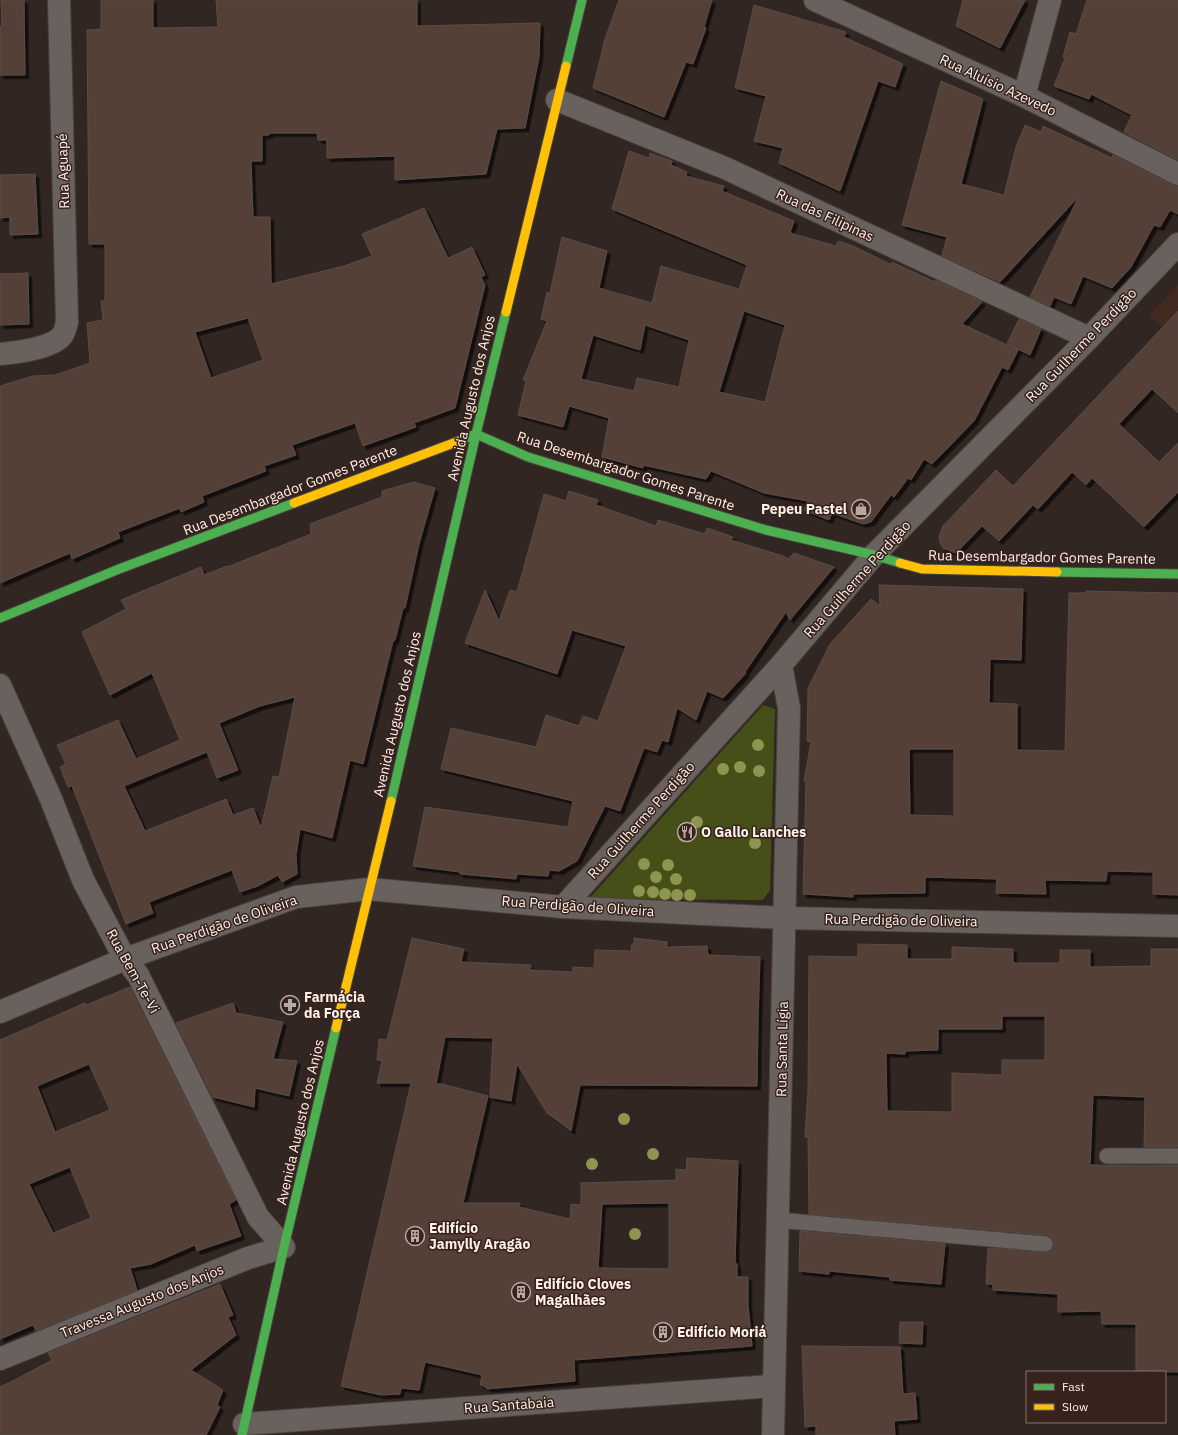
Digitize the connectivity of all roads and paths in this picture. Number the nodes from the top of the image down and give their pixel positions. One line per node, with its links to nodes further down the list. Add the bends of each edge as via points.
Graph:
1 (58, 0): 10 (street, Rua Aguapé, via 67,322 63,335 48,345)
2 (582, 0): 6 (main road, Avenida Augusto dos Anjos)
3 (815, 0): 5 (street, Rua Aluísio Azevedo)
4 (1050, 0): 5 (street)
5 (1024, 96): 7 (street, Rua Aluísio Azevedo)
6 (557, 100): 9 (street, Rua das Filipinas, via 725,168); 11 (main road, Avenida Augusto dos Anjos)
7 (1178, 174)
8 (1178, 244): 9 (street, Rua Guilherme Perdigão)
9 (1089, 338): 12 (street, Rua Guilherme Perdigão)
10 (0, 354)
11 (476, 434): 12 (main road, Rua Desembargador Gomes Parente, via 528,457 766,530); 14 (main road, Rua Desembargador Gomes Parente); 17 (main road, Avenida Augusto dos Anjos)
12 (874, 555): 13 (main road, Rua Desembargador Gomes Parente, via 922,569); 15 (street, Rua Guilherme Perdigão)
13 (1178, 574)
14 (0, 618)
15 (781, 664): 18 (street, Rua Guilherme Perdigão); 19 (street, Rua Santa Lígia, via 789,708)
16 (0, 685): 21 (street, Rua Bem-Te-Vi, via 84,880)
17 (369, 889): 18 (street, Rua Perdigão de Oliveira); 21 (street, Rua Perdigão de Oliveira, via 296,897); 27 (main road, Avenida Augusto dos Anjos)
18 (563, 907): 19 (street, Rua Perdigão de Oliveira)
19 (784, 918): 20 (street, Rua Perdigão de Oliveira); 25 (street, Rua Santa Lígia)
20 (1178, 926)
21 (125, 959): 22 (street, Rua Perdigão de Oliveira); 27 (street, Rua Bem-Te-Vi, via 138,975 258,1218)
22 (0, 1012)
23 (1107, 1156): 24 (lane)
24 (1178, 1156)
25 (778, 1220): 26 (lane); 29 (street, Rua Santa Lígia)
26 (1045, 1244)
27 (284, 1248): 28 (street, Travessa Augusto dos Anjos, via 248,1258); 30 (main road, Avenida Augusto dos Anjos)
28 (0, 1359)
29 (773, 1386): 30 (street, Rua Santabaia); 31 (street, Rua Santa Lígia)
30 (243, 1429)
31 (773, 1435)

